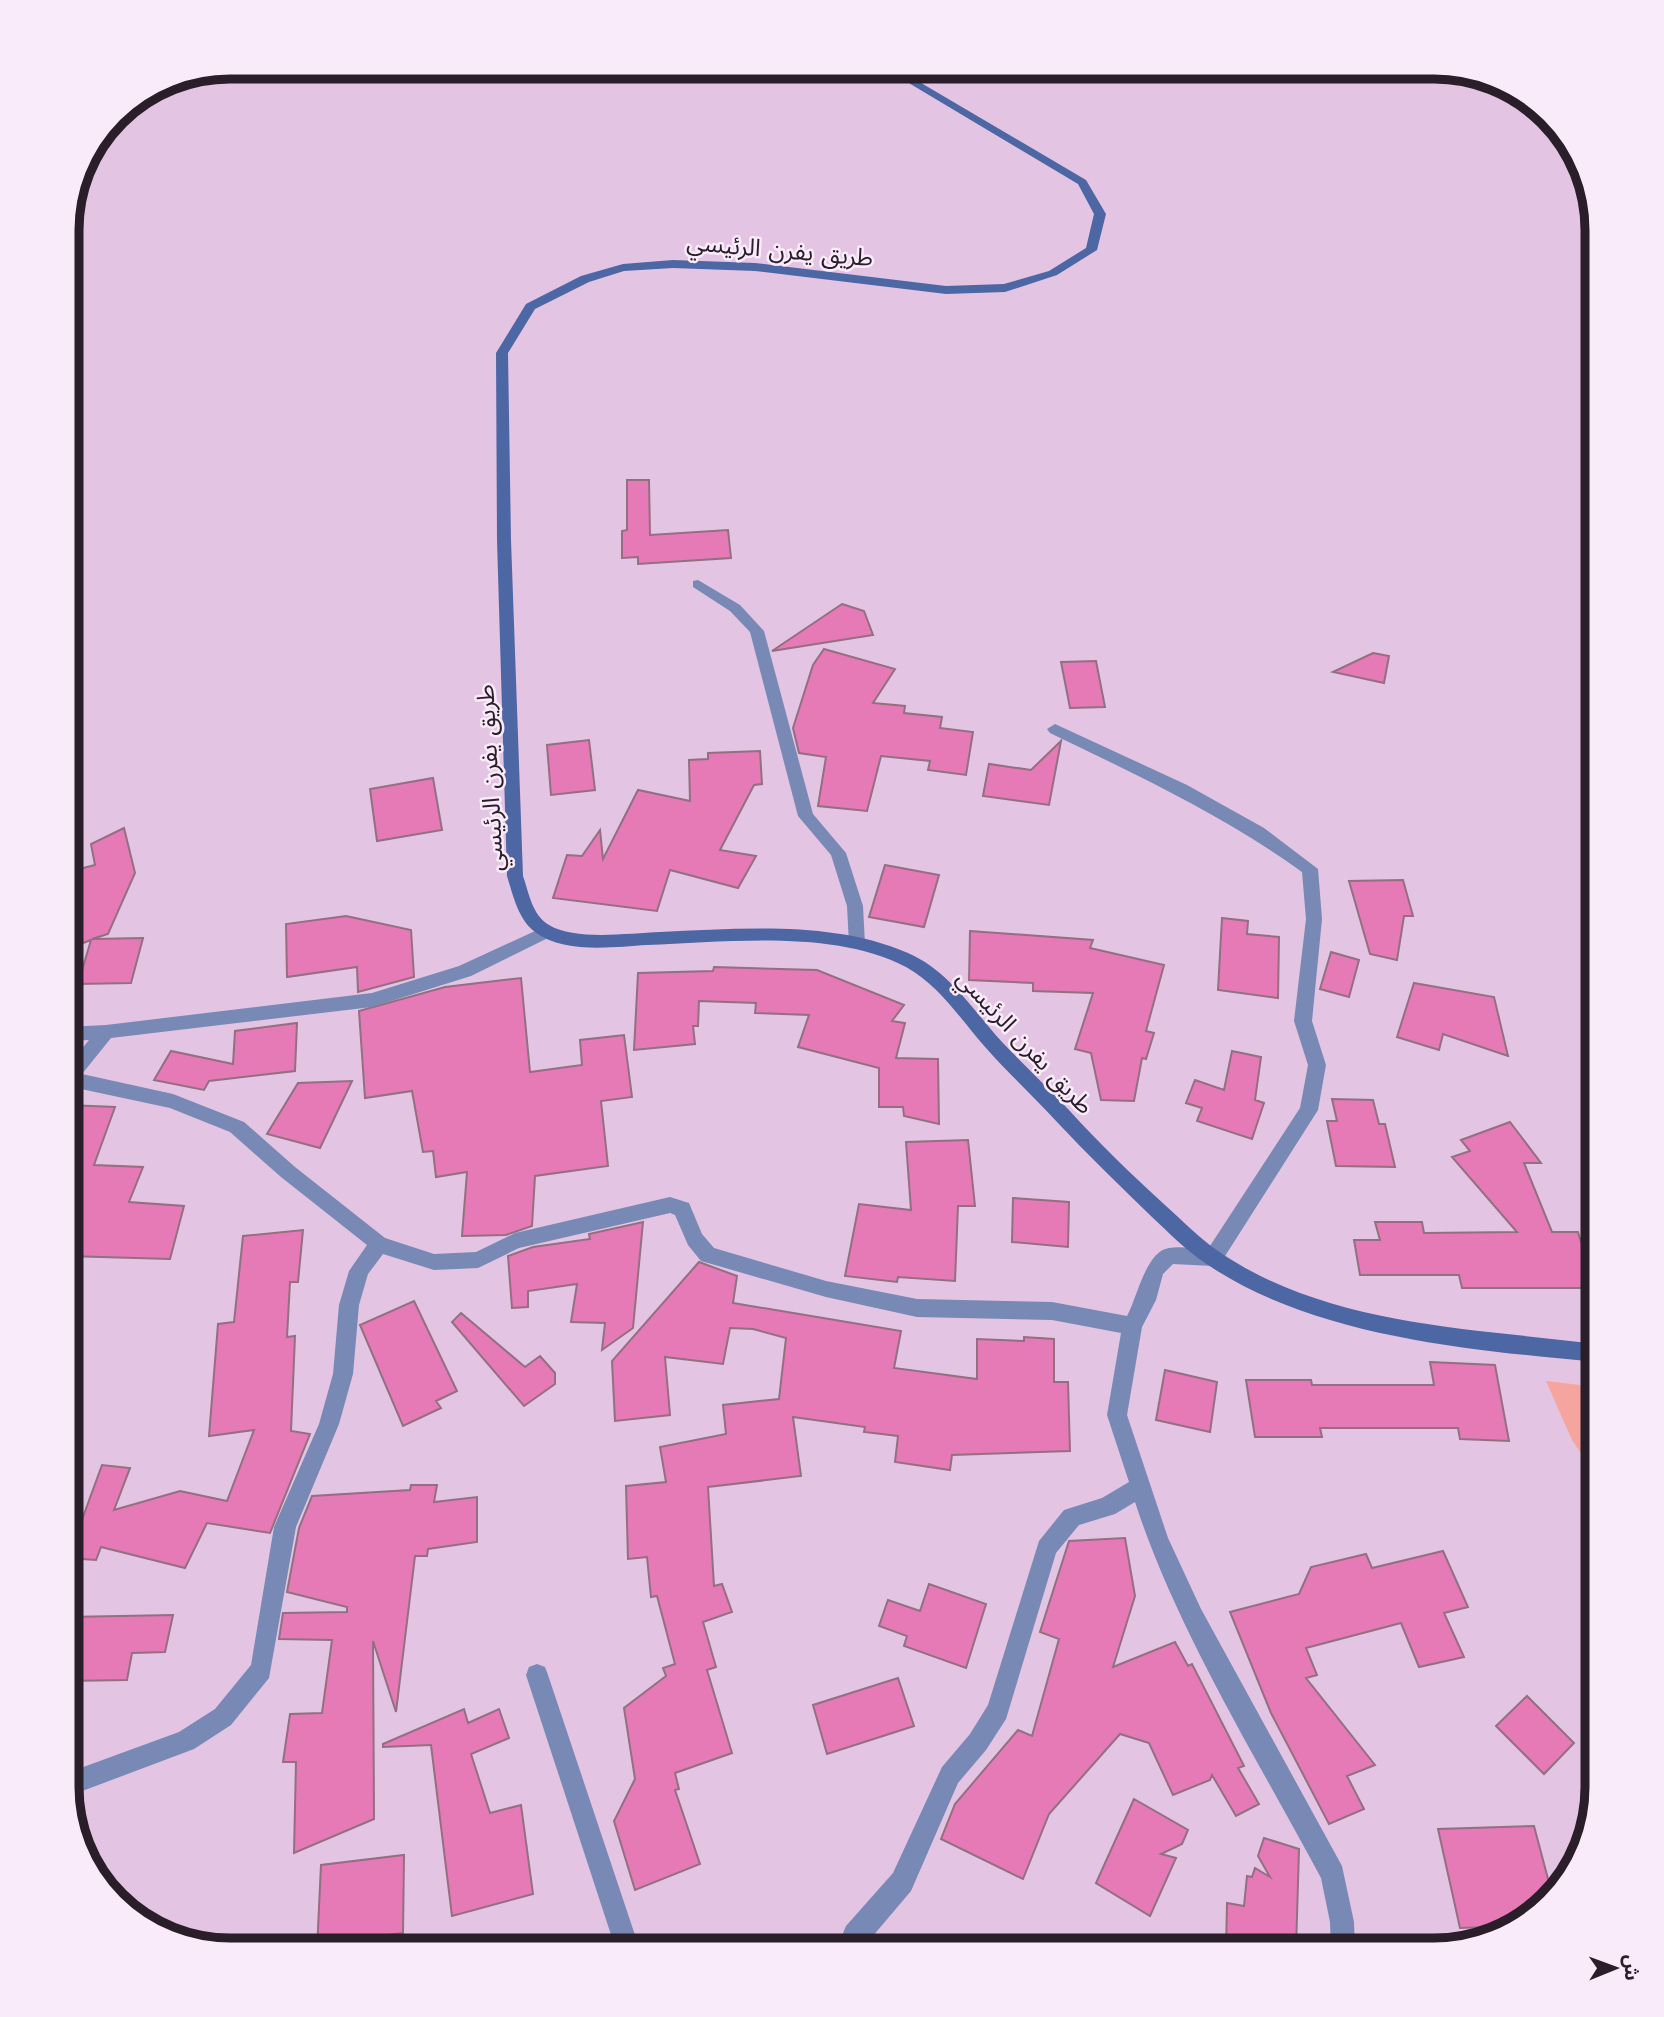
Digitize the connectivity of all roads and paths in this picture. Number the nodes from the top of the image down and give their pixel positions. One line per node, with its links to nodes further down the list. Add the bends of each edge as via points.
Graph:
1 (907, 79): 4 (main road, طريق يفرن الرئيسي, via 1082,182 1100,214 1091,250 1053,273 993,289 946,290 755,267 673,264 623,268 584,279 530,307 502,353 515,876 531,920)
2 (698, 584): 5 (street, via 735,608 757,631 806,816 838,853 855,906)
3 (1055, 729): 11 (street, via 1181,789 1258,832 1310,869 1314,919 1303,1021 1317,1065 1309,1110)
4 (546, 932): 5 (main road, طريق يفرن الرئيسي, via 599,941 767,937); 6 (street, via 466,971 372,1000)
5 (858, 944): 11 (main road, طريق يفرن الرئيسي, via 902,957 958,998 994,1045 1089,1144)
6 (106, 1032): 7 (street); 8 (street)
7 (79, 1033)
8 (79, 1064)
9 (79, 1081): 10 (street, via 173,1101 237,1127)
10 (379, 1244): 12 (street, via 434,1262 478,1260 515,1241 670,1205 682,1209 690,1234 708,1255 826,1289 917,1308 1052,1311); 16 (street, via 359,1271 349,1305 343,1374 329,1424 285,1527 261,1670 223,1717 186,1741)
11 (1213, 1258): 12 (street, via 1169,1256 1155,1270); 13 (main road, طريق يفرن الرئيسي, via 1262,1287 1337,1315)
12 (1132, 1326): 14 (street, via 1117,1415)
13 (1585, 1351)
14 (1140, 1487): 18 (street, via 1107,1507 1072,1517 1047,1548 998,1711 950,1775 902,1882); 19 (street, via 1193,1617 1333,1875)
15 (537, 1675): 17 (street)
16 (79, 1780)
17 (624, 1938)
18 (854, 1938)
19 (1343, 1938)

